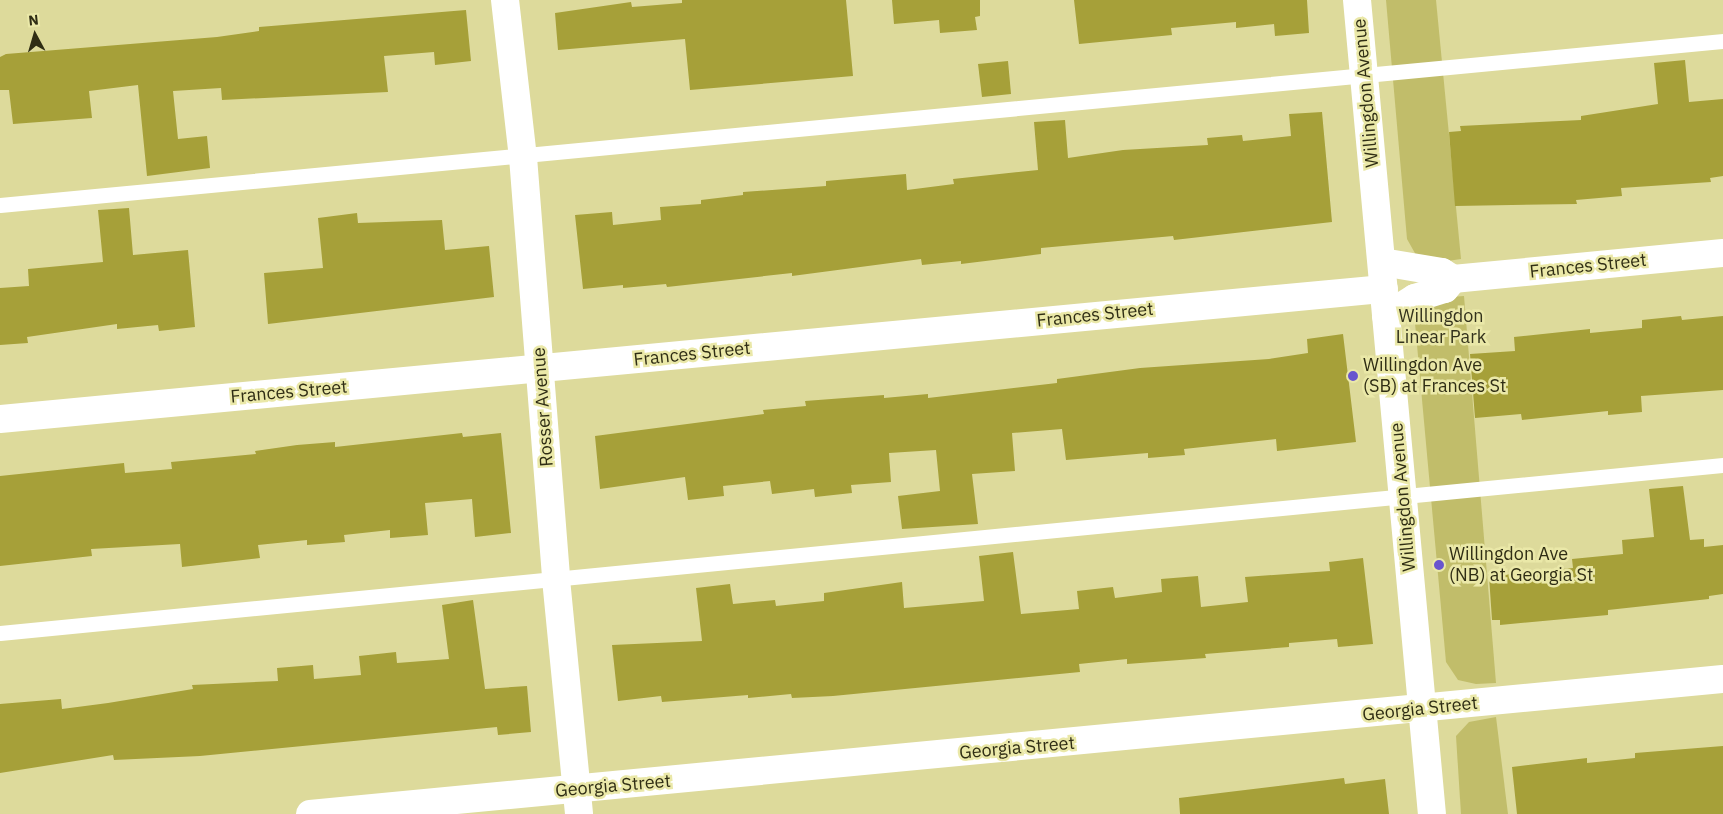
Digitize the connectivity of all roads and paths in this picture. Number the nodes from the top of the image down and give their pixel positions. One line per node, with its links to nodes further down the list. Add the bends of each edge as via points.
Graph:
1 (504, 0): 5 (street, Rosser Avenue)
2 (1357, 0): 4 (street, Willingdon Avenue)
3 (1723, 40): 4 (lane)
4 (1364, 75): 5 (lane); 8 (street, Willingdon Avenue)
5 (522, 157): 6 (lane); 11 (street, Rosser Avenue)
6 (0, 205)
7 (1723, 253): 9 (street, Frances Street)
8 (1383, 276): 9 (street, Frances Street, via 1442,272); 10 (street, Willingdon Avenue); 11 (street, Frances Street)
9 (1453, 280): 10 (street, Frances Street, via 1445,289 1415,298)
10 (1386, 316): 14 (street, Willingdon Avenue)
11 (541, 369): 12 (street, Frances Street); 15 (street, Rosser Avenue)
12 (0, 419)
13 (1723, 466): 14 (lane)
14 (1403, 497): 15 (lane); 18 (street, Willingdon Avenue)
15 (556, 578): 16 (lane); 19 (street, Rosser Avenue)
16 (0, 633)
17 (1723, 679): 18 (street, Georgia Street)
18 (1423, 709): 19 (street, Georgia Street); 21 (street, Willingdon Avenue)
19 (578, 802): 20 (street, Georgia Street)
20 (310, 814)
21 (1432, 814)

